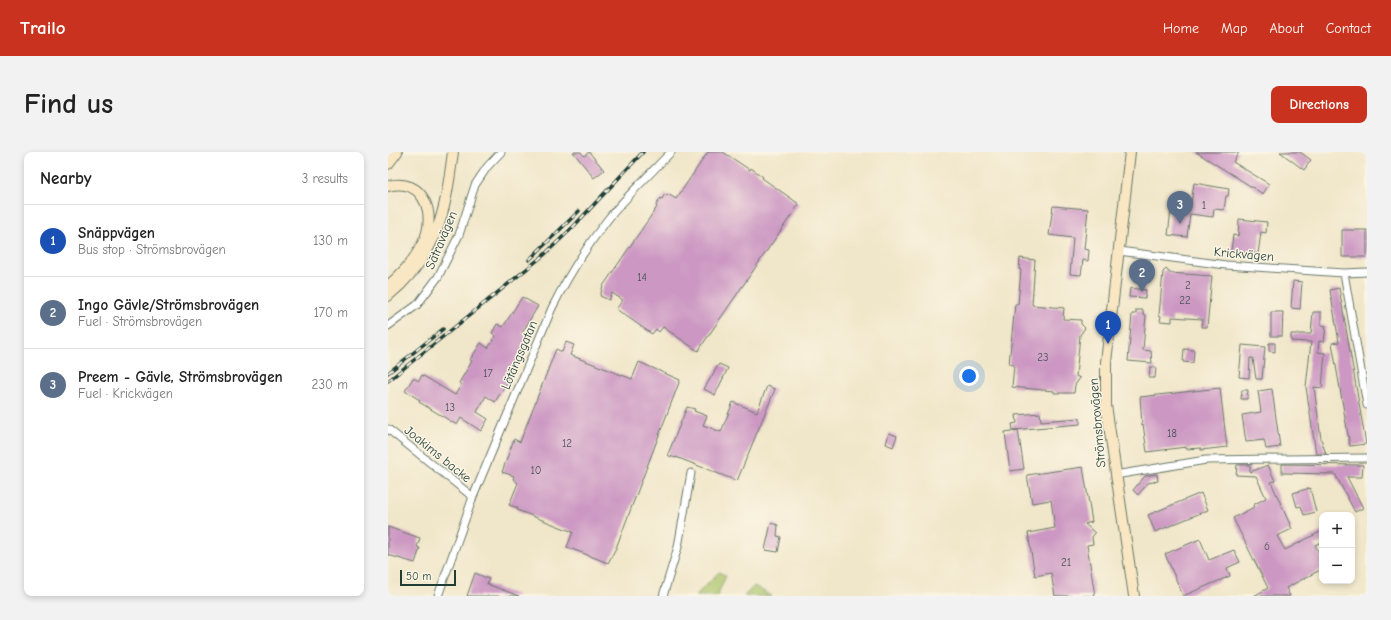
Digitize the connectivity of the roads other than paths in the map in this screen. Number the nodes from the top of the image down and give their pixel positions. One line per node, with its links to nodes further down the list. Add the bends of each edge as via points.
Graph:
1 (397, 152): 6 (main road)
2 (453, 152): 12 (main road, via 443,211 432,243 410,275)
3 (501, 152): 13 (street, Sätravägen, via 475,185 458,235 438,277 417,305)
4 (671, 152): 19 (street, Lötängsgatan, via 609,218 565,282)
5 (1130, 152): 8 (main road, Strömsbrovägen)
6 (388, 164)
7 (388, 186): 11 (main road, via 403,185 419,193 426,203 428,219 426,235 419,251 405,270)
8 (1119, 251): 10 (street, Krickvägen, via 1226,266); 18 (main road, Strömsbrovägen, via 1106,362 1106,405)
9 (1367, 272): 10 (street, Krickvägen)
10 (1344, 273): 14 (street)
11 (388, 286)
12 (388, 296)
13 (388, 326)
14 (1367, 405)
15 (388, 429): 19 (street, Joakims backe)
16 (1367, 458): 18 (street, via 1206,460)
17 (691, 473): 21 (street, via 678,547)
18 (1115, 475): 22 (main road, Strömsbrovägen)
19 (473, 498): 20 (street, Lötängsgatan)
20 (438, 596)
21 (663, 596)
22 (1134, 596)

